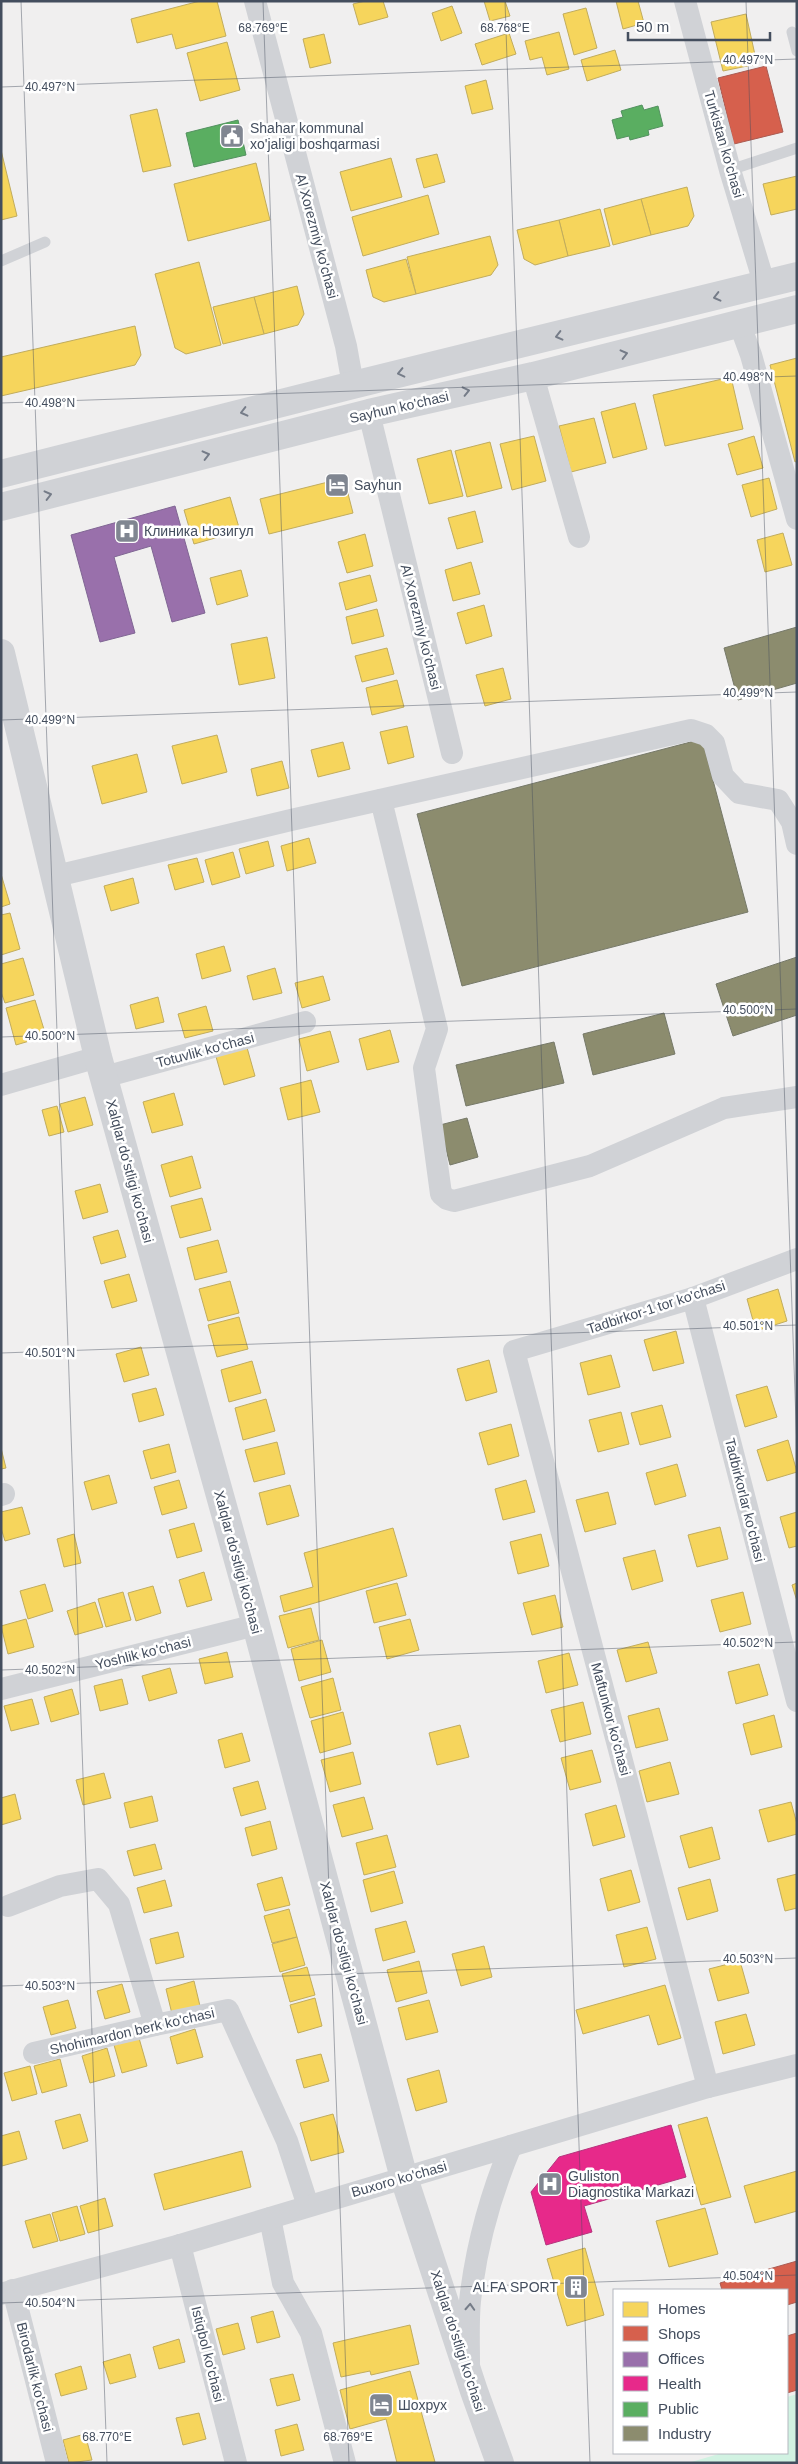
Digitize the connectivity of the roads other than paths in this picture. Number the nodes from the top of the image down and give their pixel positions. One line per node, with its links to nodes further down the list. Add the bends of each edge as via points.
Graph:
1 (255, 1): 14 (street, Al Xorezmiy ko'chasi, via 346,346)
2 (685, 1): 6 (street, Turkistan ko'chasi)
3 (792, 32): 4 (lane)
4 (797, 51)
5 (797, 148): 6 (lane)
6 (730, 170): 10 (street, Turkistan ko'chasi)
7 (45, 242): 8 (lane)
8 (1, 261)
9 (797, 276): 10 (street)
10 (764, 286): 14 (street, one-way to 14)
11 (797, 309): 12 (street, Sayhun ko'chasi)
12 (740, 325): 13 (street, Sayhun ko'chasi, one-way to 12); 18 (street)
13 (533, 376): 15 (street, Sayhun ko'chasi, one-way to 13); 19 (street)
14 (353, 384): 16 (street, one-way to 16)
15 (369, 413): 17 (street, Sayhun ko'chasi, one-way to 15); 21 (street, Al Xorezmiy ko'chasi)
16 (1, 474)
17 (1, 507)
18 (797, 519)
19 (579, 537)
20 (1, 653): 24 (street, Xalqlar do'stligi ko'chasi)
21 (452, 753)
22 (381, 800): 23 (street, via 691,730 706,735 714,743 723,776 739,793 778,800 792,822); 24 (street); 28 (street, via 437,1029 424,1068 441,1194 447,1199 454,1200 590,1166 724,1108)
23 (797, 844)
24 (56, 876): 26 (street, Xalqlar do'stligi ko'chasi)
25 (305, 1022): 26 (street, Totuvlik ko'chasi)
26 (101, 1067): 27 (street, Totuvlik ko'chasi); 32 (street, Xalqlar do'stligi ko'chasi)
27 (1, 1085)
28 (797, 1097)
29 (797, 1259): 30 (street, Tadbirkor-1 tor ko'chasi)
30 (693, 1298): 31 (street, Tadbirkor-1 tor ko'chasi); 34 (street, Tadbirkorlar ko'chasi)
31 (514, 1351): 39 (street, Maftunkor ko'chasi)
32 (256, 1625): 33 (street, Yoshlik ko'chasi); 41 (street, Xalqlar do'stligi ko'chasi)
33 (1, 1689)
34 (797, 1702)
35 (8, 1906): 36 (street, via 60,1886 98,1879 119,1904)
36 (155, 2024): 37 (street, Shohimardon berk ko'chasi); 42 (street, Shohimardon berk ko'chasi, via 228,2010 287,2141)
37 (34, 2053)
38 (797, 2065): 39 (street, Buxoro ko'chasi)
39 (708, 2088): 40 (street, Buxoro ko'chasi)
40 (510, 2146): 41 (street, Buxoro ko'chasi); 46 (street, one-way to 40, via 470,2302 482,2230)
41 (404, 2178): 42 (street, Buxoro ko'chasi); 46 (street, Xalqlar do'stligi ko'chasi)
42 (308, 2206): 43 (street, Buxoro ko'chasi)
43 (270, 2218): 44 (street, Buxoro ko'chasi); 49 (street, via 283,2283 311,2333)
44 (180, 2245): 45 (street, Buxoro ko'chasi); 48 (street, Istiqbol ko'chasi)
45 (7, 2292): 47 (street, Birodarlik ko'chasi)
46 (468, 2374): 50 (street, Xalqlar do'stligi ko'chasi)
47 (56, 2463)
48 (236, 2463)
49 (345, 2463)
50 (500, 2463)

